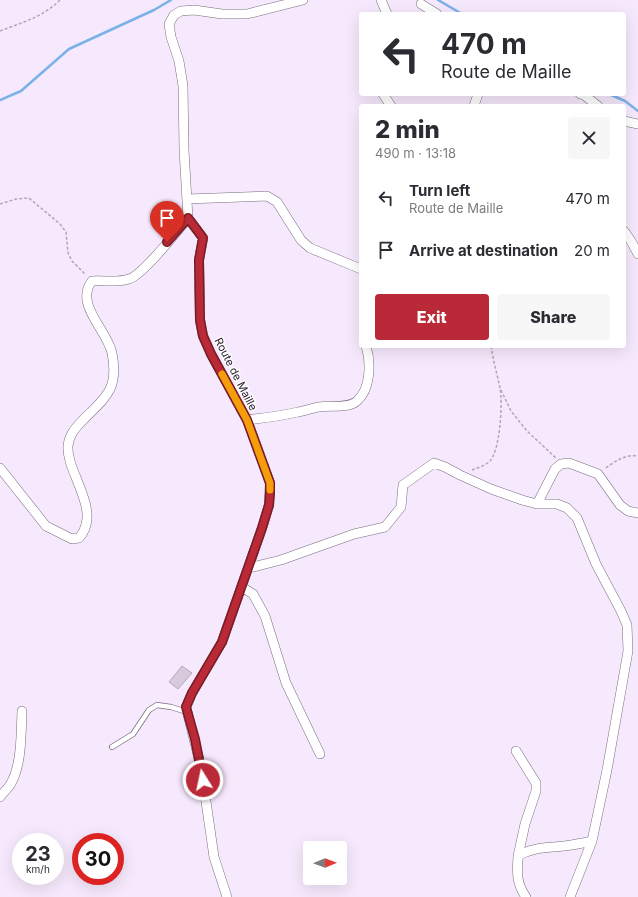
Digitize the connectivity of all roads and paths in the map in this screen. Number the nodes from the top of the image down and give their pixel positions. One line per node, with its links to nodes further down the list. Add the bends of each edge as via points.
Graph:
1 (60, 0): 7 (path, via 51,9 30,20)
2 (302, 0): 12 (street, via 247,14 194,10 181,11 174,15 169,24 182,86)
3 (381, 0): 5 (street)
4 (421, 4): 6 (street)
5 (386, 12)
6 (434, 12)
7 (0, 31)
8 (585, 96): 9 (street)
9 (595, 104)
10 (626, 121): 11 (street)
11 (638, 124)
12 (187, 199): 14 (street); 17 (street, via 267,196 277,202 301,240 310,248)
13 (0, 204): 18 (path, via 29,198 60,224 66,232 68,253 72,261)
14 (188, 218): 18 (street, via 131,279); 22 (street, Route de Maille, via 203,238 199,260 200,320 203,336)
15 (626, 234): 16 (street)
16 (638, 254)
17 (359, 269)
18 (92, 281): 25 (street, via 86,295 87,304 111,350 114,378 110,390 102,401 73,430 69,438 70,459 86,507 87,525 80,538 72,539 46,526)
19 (366, 348): 22 (street, via 370,364 368,378 357,401 349,405 318,407)
20 (491, 348): 21 (path)
21 (500, 390): 24 (path, via 511,411 527,431); 27 (path, via 500,428 495,452 489,462)
22 (247, 420): 30 (street, Route de Maille, via 270,483 269,505)
23 (638, 456): 26 (path, via 631,455 615,462)
24 (561, 464): 26 (street, via 569,463); 28 (street, via 555,469)
25 (0, 468)
26 (598, 474): 29 (street, via 620,504 628,511)
27 (460, 475): 28 (street, via 491,489); 30 (street, via 434,463 403,485 401,507 385,527 354,534 281,560)
28 (536, 504): 38 (street, via 557,504 567,508 577,518 626,625 628,651)
29 (638, 513)
30 (249, 568): 31 (street, Route de Maille)
31 (242, 587): 33 (street, Route de Maille, via 222,642 192,693 186,707); 36 (street, via 253,594 265,616 286,683)
32 (22, 711): 37 (street, via 16,770 11,784)
33 (187, 712): 34 (lane, via 157,705 149,710 133,734); 40 (street, Route de Maille, via 201,767 214,857)
34 (112, 747)
35 (516, 751): 39 (street, via 536,783)
36 (320, 754)
37 (0, 797)
38 (592, 842): 39 (street, via 539,848); 42 (street)
39 (518, 856): 41 (street, via 519,883)
40 (227, 897)
41 (526, 897)
42 (570, 897)

